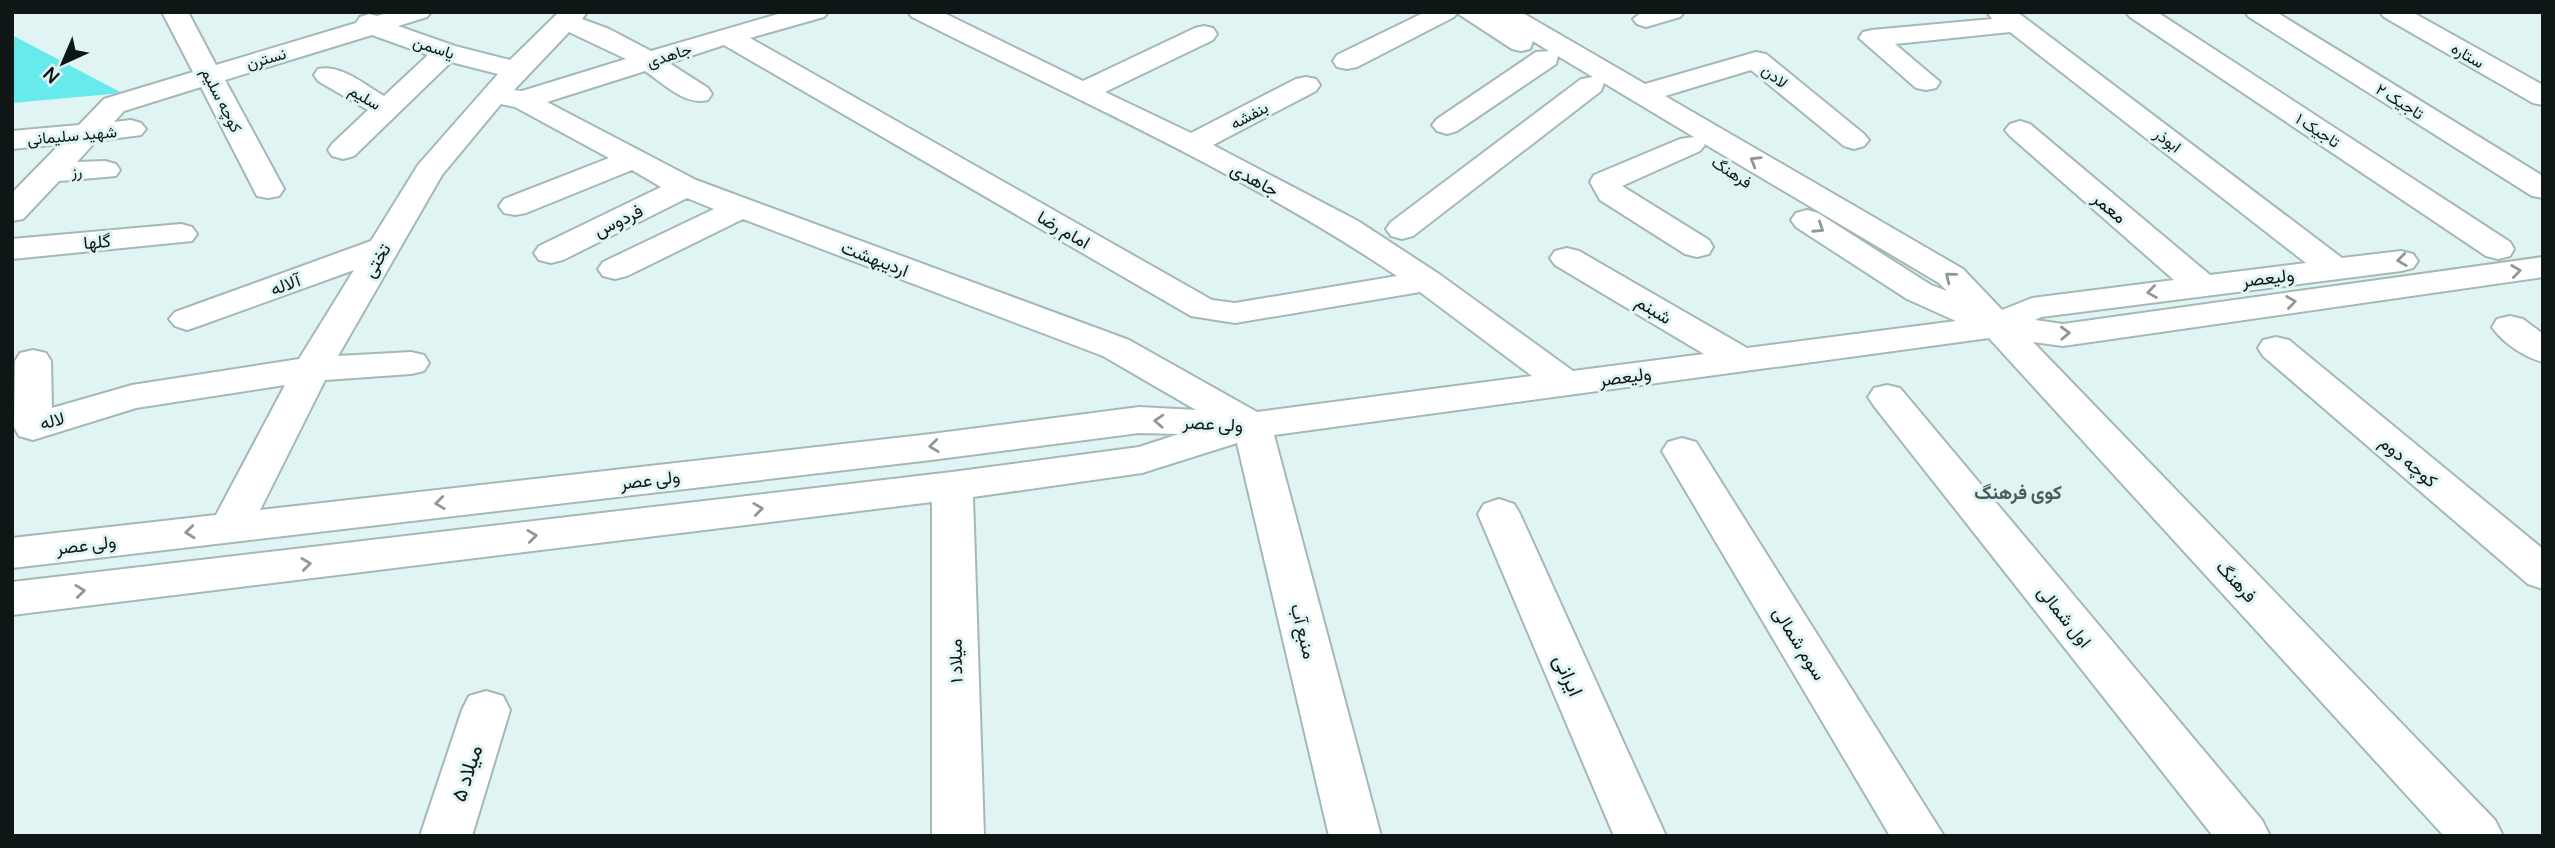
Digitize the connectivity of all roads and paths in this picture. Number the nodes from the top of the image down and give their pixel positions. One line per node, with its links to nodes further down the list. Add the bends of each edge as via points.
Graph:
1 (175, 12): 20 (street, کوچه سلیم)
2 (418, 12): 13 (street, نسترن)
3 (921, 12): 26 (street, جاهدی)
4 (1445, 12): 19 (street)
5 (1469, 12): 17 (street, فرهنگ)
6 (1502, 12): 28 (street, فرهنگ)
7 (2139, 12): 55 (street, تاجیک ۱)
8 (2258, 12): 45 (street, تاجیک ۲)
9 (2393, 12): 29 (street, ستاره)
10 (800, 14): 15 (street, جاهدی)
11 (569, 17): 18 (street, تختی); 25 (street, تختی)
12 (2008, 18): 22 (street, via 1872,38); 60 (street, ابوذر)
13 (367, 20): 16 (street, یاسمن); 20 (street, نسترن)
14 (1204, 34): 26 (street)
15 (727, 36): 18 (street, جاهدی); 61 (street, امام رضا, via 1202,309 1235,313)
16 (446, 52): 25 (street, یاسمن); 30 (street)
17 (1546, 58): 24 (street, فرهنگ); 31 (street)
18 (648, 61): 25 (street, جاهدی); 27 (street, تختی)
19 (1347, 61)
20 (209, 74): 34 (street, نسترن, via 114,105); 44 (street, کوچه سلیم)
21 (328, 75): 30 (street, سلیم)
22 (1926, 82)
23 (1306, 85): 37 (street, بنفشه)
24 (1591, 85): 38 (street, فرهنگ); 49 (street)
25 (512, 88): 40 (street, اردیبهشت); 54 (street, تختی, via 429,171)
26 (1082, 92): 37 (street, جاهدی)
27 (698, 94)
28 (1643, 94): 36 (street, لادن, via 1768,56); 64 (street, فرهنگ, one-way to 28, via 1951,276)
29 (2543, 97)
30 (386, 109): 39 (street, سلیم)
31 (1447, 125)
32 (131, 129): 34 (street, شهید سلیمانی)
33 (2020, 130): 62 (street, معمر)
34 (85, 133): 35 (street, شهید سلیمانی); 42 (street)
35 (12, 140)
36 (1854, 140)
37 (1191, 145): 61 (street, جاهدی, via 1347,228)
38 (1690, 145): 52 (street, via 1605,182 1611,193); 64 (street, فرهنگ, one-way to 64, via 1919,292)
39 (344, 150)
40 (631, 160): 43 (street, اردیبهشت); 46 (street)
41 (105, 170): 42 (street, رز)
42 (48, 172): 48 (street)
43 (685, 187): 47 (street, اردیبهشت); 56 (street, فردوس)
44 (268, 189)
45 (2543, 189)
46 (515, 206)
47 (741, 208): 59 (street); 74 (street, اردیبهشت, via 1116,348)
48 (12, 212)
49 (1402, 229)
50 (181, 234): 53 (street, گلها)
51 (2543, 243): 55 (street, ولیعصر)
52 (1697, 247)
53 (12, 248)
54 (383, 248): 63 (street, آلاله); 71 (street, تختی)
55 (2498, 248): 60 (street, ولیعصر, one-way to 60)
56 (551, 253)
57 (1567, 258): 68 (street, شبنم)
58 (2543, 267): 64 (street, ولیعصر, one-way to 58, via 2063,335)
59 (615, 269)
60 (2335, 269): 62 (street, ولیعصر)
61 (1427, 281): 72 (street, جاهدی)
62 (2201, 285): 64 (street, ولیعصر, one-way to 64, via 2032,308)
63 (187, 319)
64 (1998, 326): 68 (street, ولیعصر); 89 (street, فرهنگ)
65 (2510, 327): 67 (street)
66 (2276, 348): 80 (street, کوچه دوم)
67 (2543, 351)
68 (1741, 360): 72 (street, ولیعصر)
69 (33, 361): 71 (street, لاله, via 33,427 132,397)
70 (411, 363): 71 (street)
71 (312, 369): 78 (street, تختی)
72 (1567, 384): 74 (street, ولیعصر)
73 (1886, 397): 88 (street, اول شمالی)
74 (1252, 425): 76 (street, ولی عصر, via 1142,460); 78 (street, ولی عصر, one-way to 78, via 1139,420); 85 (street, منبع آب)
75 (1682, 451): 87 (street, سوم شمالی)
76 (952, 486): 81 (street, ولی عصر, one-way to 76); 84 (street, میلاد ۱)
77 (1499, 514): 86 (street, ایرانی)
78 (230, 527): 79 (street, ولی عصر, one-way to 79)
79 (12, 553)
80 (2543, 573)
81 (12, 599)
82 (486, 710): 83 (street, میلاد ۵)
83 (446, 836)
84 (958, 836)
85 (1355, 836)
86 (1640, 836)
87 (1918, 836)
88 (2244, 836)
89 (2477, 836)

